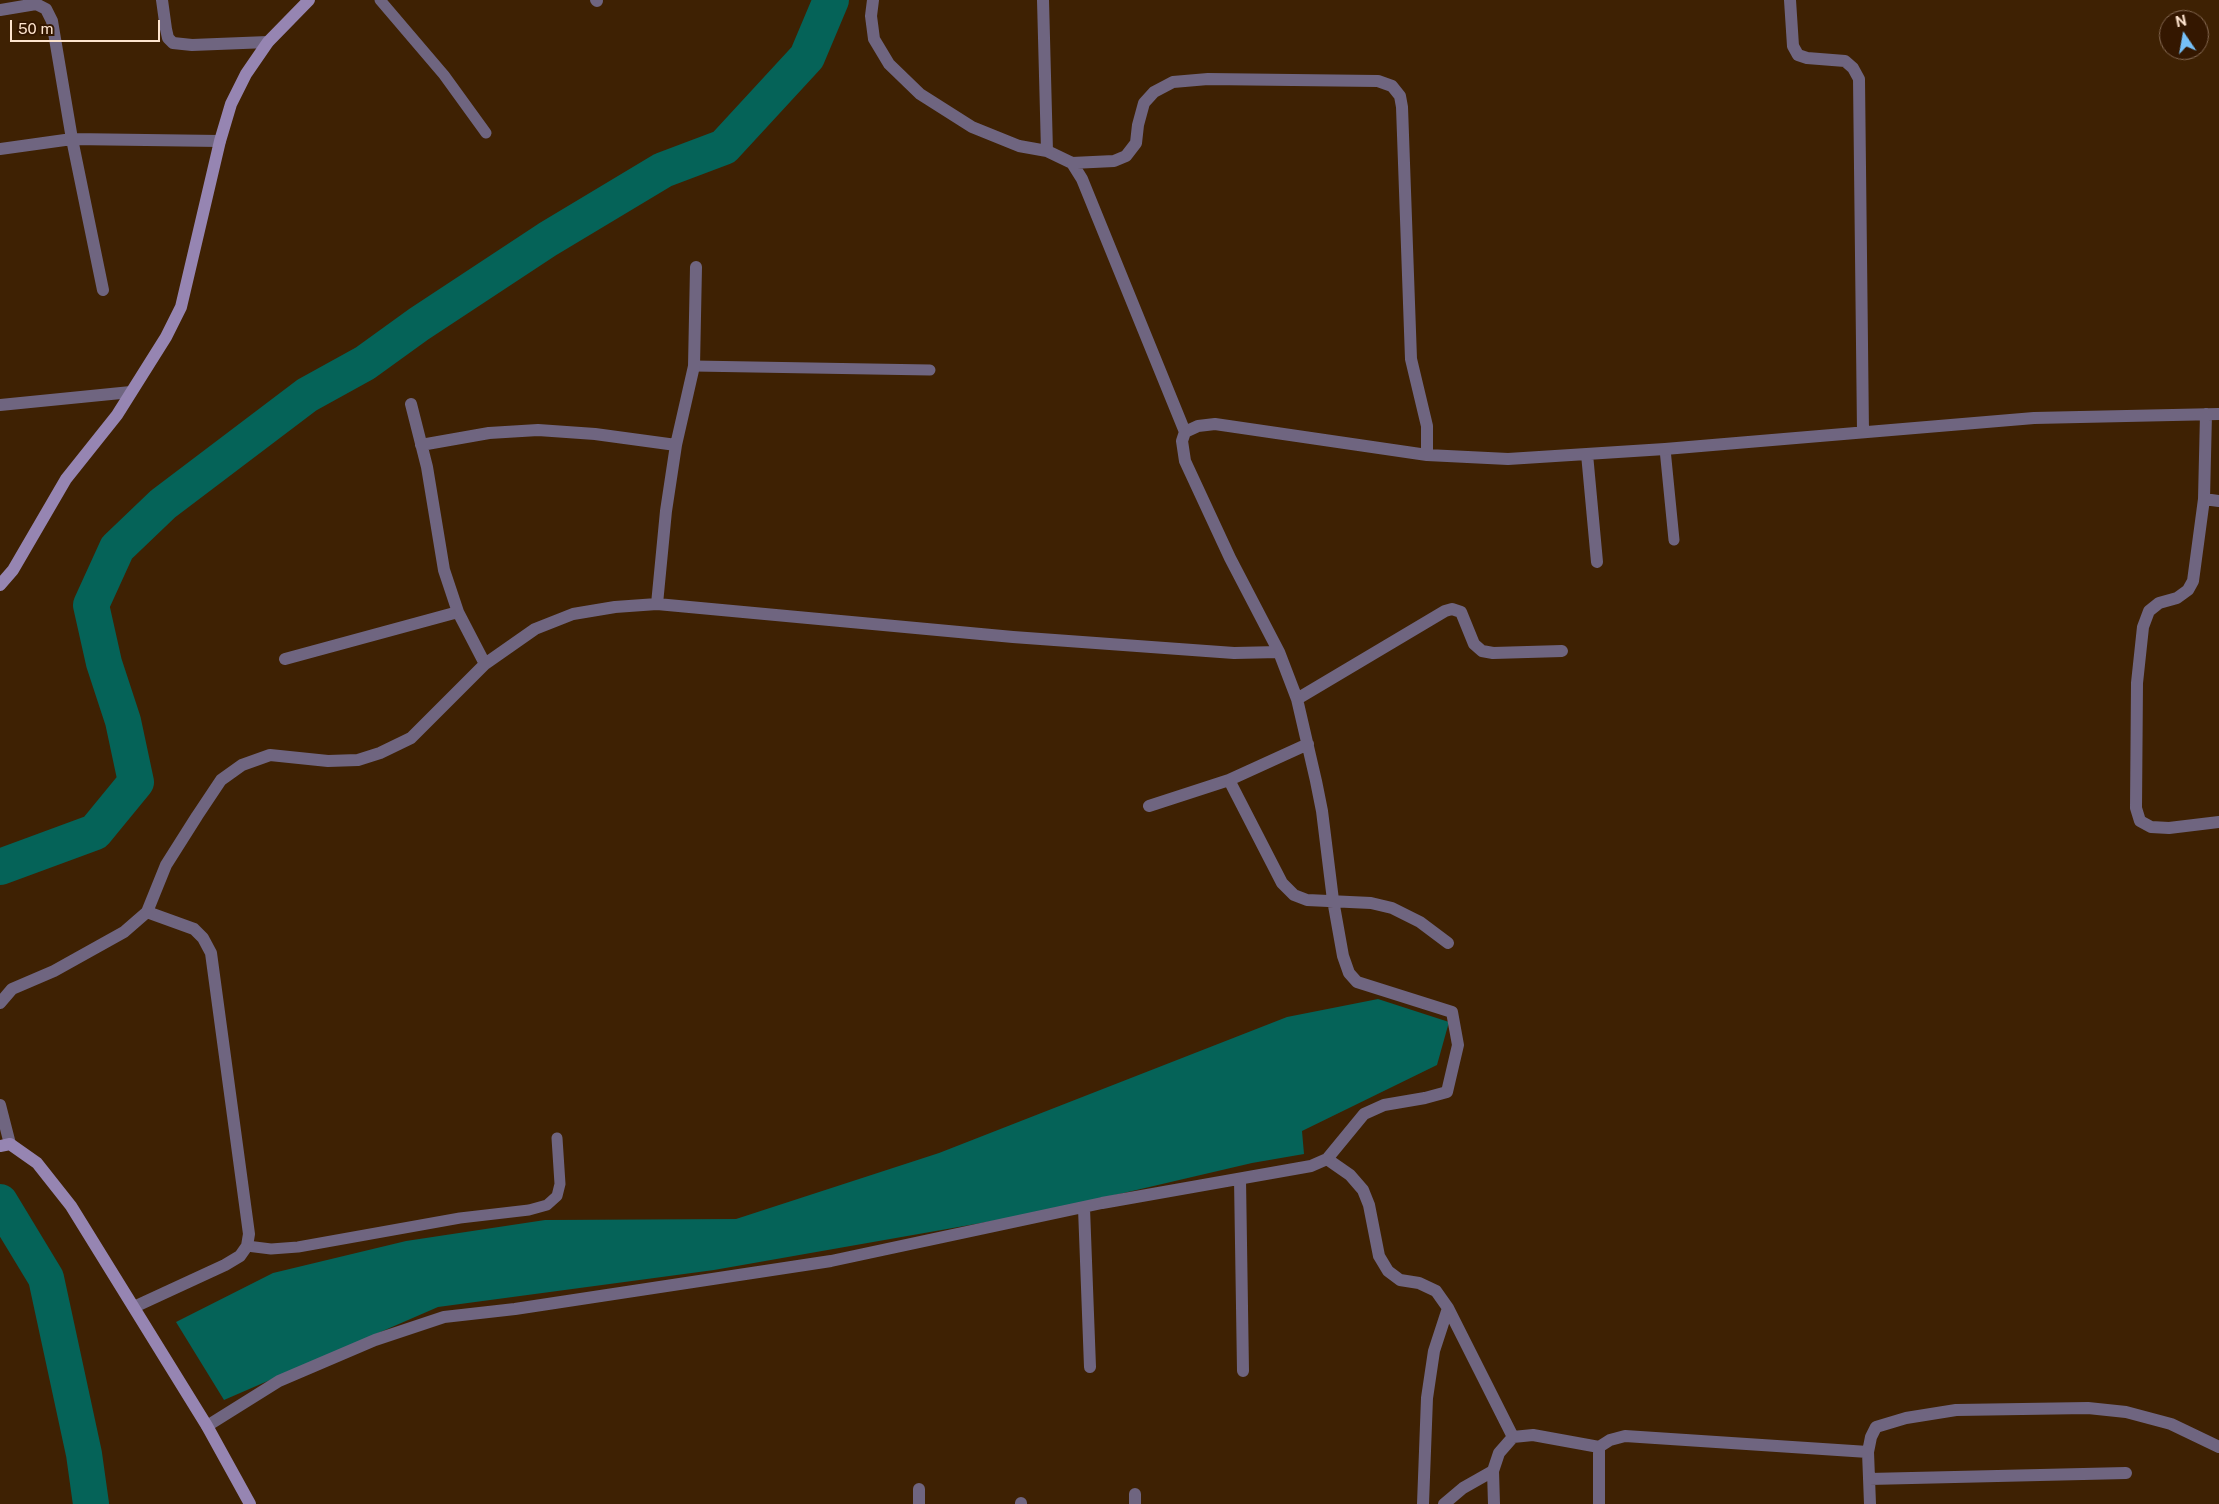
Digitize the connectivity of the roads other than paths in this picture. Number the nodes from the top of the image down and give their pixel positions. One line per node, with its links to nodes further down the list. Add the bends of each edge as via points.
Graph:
1 (162, 0): 8 (street, via 168,38 174,43)
2 (380, 0): 9 (lane, via 444,75)
3 (873, 0): 13 (street, via 874,39 889,64 920,94 972,127 1019,146)
4 (1043, 0): 13 (street)
5 (1790, 0): 24 (street, via 1794,46 1798,55 1845,61 1859,79)
6 (308, 1): 8 (street)
7 (0, 10): 10 (street, via 36,4 46,9 52,21)
8 (268, 42): 11 (street, via 231,104)
9 (486, 133)
10 (72, 139): 11 (street); 12 (street); 16 (street)
11 (220, 140): 19 (street, via 181,307)
12 (0, 150)
13 (1046, 150): 14 (street)
14 (1072, 163): 23 (street, via 1082,179); 29 (street, via 1114,161 1126,156 1136,143 1144,103 1154,92 1173,82 1208,79 1378,81 1392,86 1400,96 1402,107 1411,358 1427,426)
15 (696, 267): 17 (street)
16 (103, 290)
17 (694, 366): 18 (lane); 26 (street)
18 (930, 370)
19 (131, 392): 21 (street); 34 (street, via 117,415 66,479 13,570)
20 (411, 404): 25 (street)
21 (0, 405)
22 (2213, 414): 24 (street, via 2034,418); 30 (street)
23 (1185, 432): 29 (street, via 1215,424); 38 (street, via 1182,441 1185,461)
24 (1864, 432): 27 (street)
25 (421, 445): 26 (street, via 489,433 538,430 595,434); 36 (street, via 444,570)
26 (676, 446): 35 (street)
27 (1665, 449): 28 (street); 32 (lane)
28 (1588, 454): 29 (street, via 1508,459); 33 (street)
29 (1427, 455)
30 (2204, 499): 31 (street); 45 (street, via 2193,581 2178,598 2159,603 2149,610 2143,627 2137,683 2136,808 2140,821 2151,827)
31 (2219, 501)
32 (1674, 540)
33 (1597, 562)
34 (0, 585)
35 (657, 604): 38 (street, via 1013,637 1234,653); 40 (street, via 573,614 535,629)
36 (458, 612): 39 (street); 40 (street)
37 (1562, 650): 41 (street, via 1482,651 1474,644 1461,612 1452,609)
38 (1279, 652): 41 (street)
39 (285, 659)
40 (485, 664): 47 (street, via 411,738 380,753 358,760 328,761 270,755 242,765 221,780 166,865)
41 (1297, 699): 42 (street)
42 (1308, 744): 43 (street); 46 (street, via 1322,811)
43 (1229, 780): 44 (street); 46 (street, via 1282,882 1294,895 1308,900)
44 (1149, 806)
45 (2219, 822)
46 (1333, 900): 48 (street, via 1392,908 1420,922); 53 (street, via 1349,973 1357,982 1452,1012 1458,1045 1447,1092 1384,1105 1364,1114)
47 (146, 912): 49 (street, via 124,932 54,971 12,989); 56 (street, via 194,929 211,953 249,1234)
48 (1448, 943)
49 (0, 1003)
50 (0, 1105): 52 (street)
51 (557, 1138): 56 (lane, via 560,1184 557,1196 547,1205 298,1247)
52 (5, 1145): 57 (street, via 36,1164 71,1206)
53 (1327, 1159): 54 (street, via 1311,1166); 58 (street, via 1350,1175 1363,1190 1379,1256 1388,1271 1400,1280 1436,1291)
54 (1240, 1179): 55 (street); 60 (street)
55 (1084, 1208): 59 (street); 61 (street, via 831,1261 444,1317 375,1340 279,1381)
56 (247, 1246): 57 (street, via 240,1256 225,1266)
57 (134, 1308): 61 (street)
58 (1448, 1308): 62 (street); 72 (street, via 1434,1352 1427,1398)
59 (1090, 1367)
60 (1243, 1372)
61 (207, 1426): 70 (street)
62 (1513, 1438): 63 (street, via 1533,1435); 66 (street, via 1499,1453)
63 (1600, 1446): 65 (street, via 1625,1436); 75 (street)
64 (2219, 1447): 65 (street, via 2171,1424 2126,1412 2088,1408 1956,1410 1885,1423 1876,1427)
65 (1868, 1452): 68 (street)
66 (1493, 1471): 73 (street, via 1463,1488); 74 (street)
67 (2126, 1473): 68 (street)
68 (1869, 1479): 76 (street)
69 (919, 1489): 71 (street)
70 (250, 1504)
71 (919, 1504)
72 (1423, 1504)
73 (1444, 1504)
74 (1494, 1504)
75 (1599, 1504)
76 (1870, 1504)

